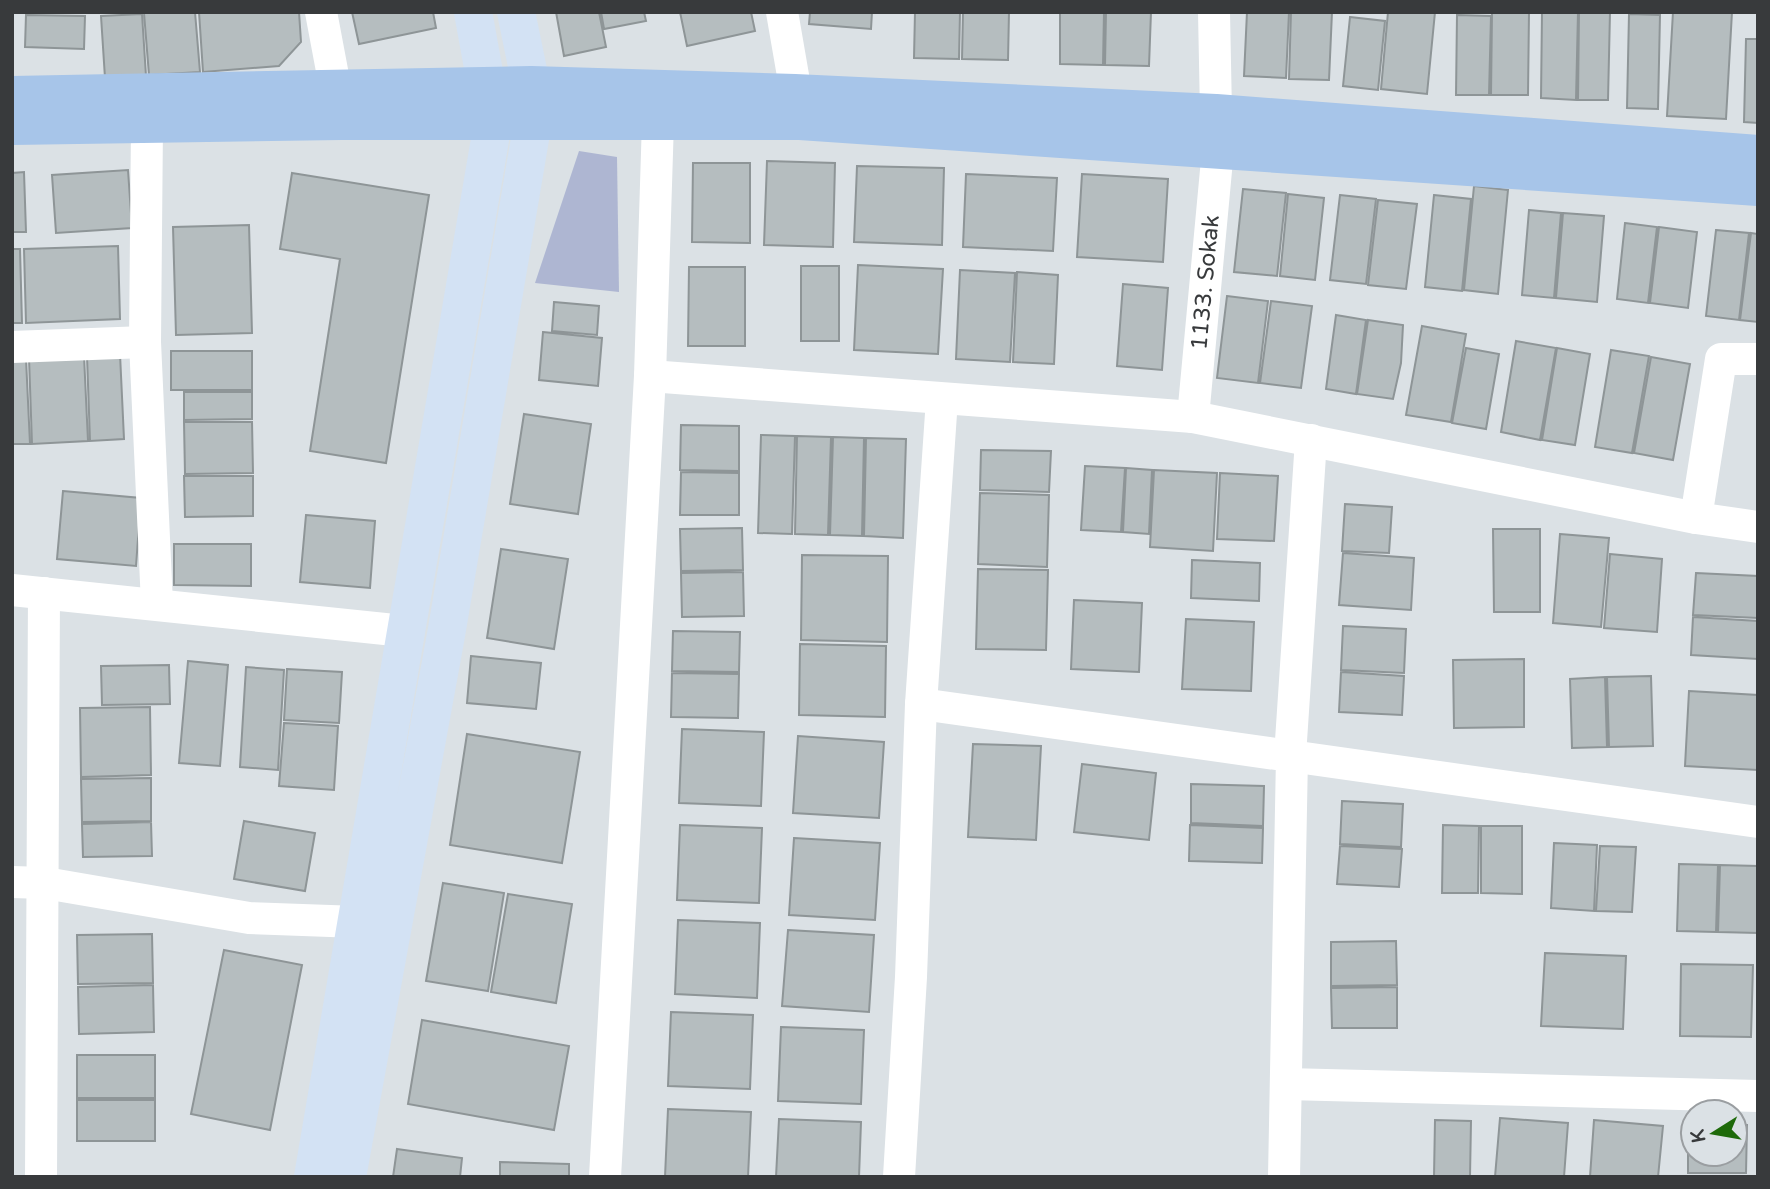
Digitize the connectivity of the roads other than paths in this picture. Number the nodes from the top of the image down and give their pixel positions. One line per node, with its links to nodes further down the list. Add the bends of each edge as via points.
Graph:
1 (321, 12): 9 (street)
2 (473, 12): 8 (street)
3 (516, 12): 7 (street)
4 (782, 12): 10 (street)
5 (1214, 12): 14 (street, 1133. Sokak)
6 (12, 94): 9 (main road)
7 (532, 103): 8 (main road); 10 (main road); 11 (main road); 40 (street, via 446,635)
8 (490, 104): 9 (main road); 29 (street)
9 (339, 105): 12 (main road)
10 (798, 107): 11 (main road); 14 (main road)
11 (658, 121): 20 (street)
12 (147, 124): 13 (main road); 17 (street)
13 (12, 126)
14 (1217, 131): 15 (main road); 16 (main road); 22 (street, 1133. Sokak)
15 (1758, 154)
16 (1758, 187)
17 (145, 342): 18 (street); 28 (street)
18 (12, 347)
19 (1758, 359): 24 (street, via 1721,359)
20 (650, 376): 21 (street); 41 (street)
21 (942, 400): 22 (street); 30 (street)
22 (1193, 417): 23 (street)
23 (1311, 440): 24 (street); 31 (street)
24 (1696, 518): 25 (street)
25 (1758, 527)
26 (12, 590): 27 (street)
27 (44, 593): 28 (street); 34 (street)
28 (157, 604): 29 (street)
29 (404, 631): 35 (street)
30 (921, 704): 31 (street); 42 (street)
31 (1291, 756): 32 (street); 36 (street)
32 (1758, 822)
33 (12, 882): 34 (street)
34 (45, 883): 35 (street, via 249,918); 38 (street)
35 (358, 922): 39 (street)
36 (1286, 1084): 37 (street); 43 (street)
37 (1758, 1096)
38 (41, 1177)
39 (313, 1177)
40 (347, 1177)
41 (605, 1177)
42 (899, 1177)
43 (1284, 1177)

